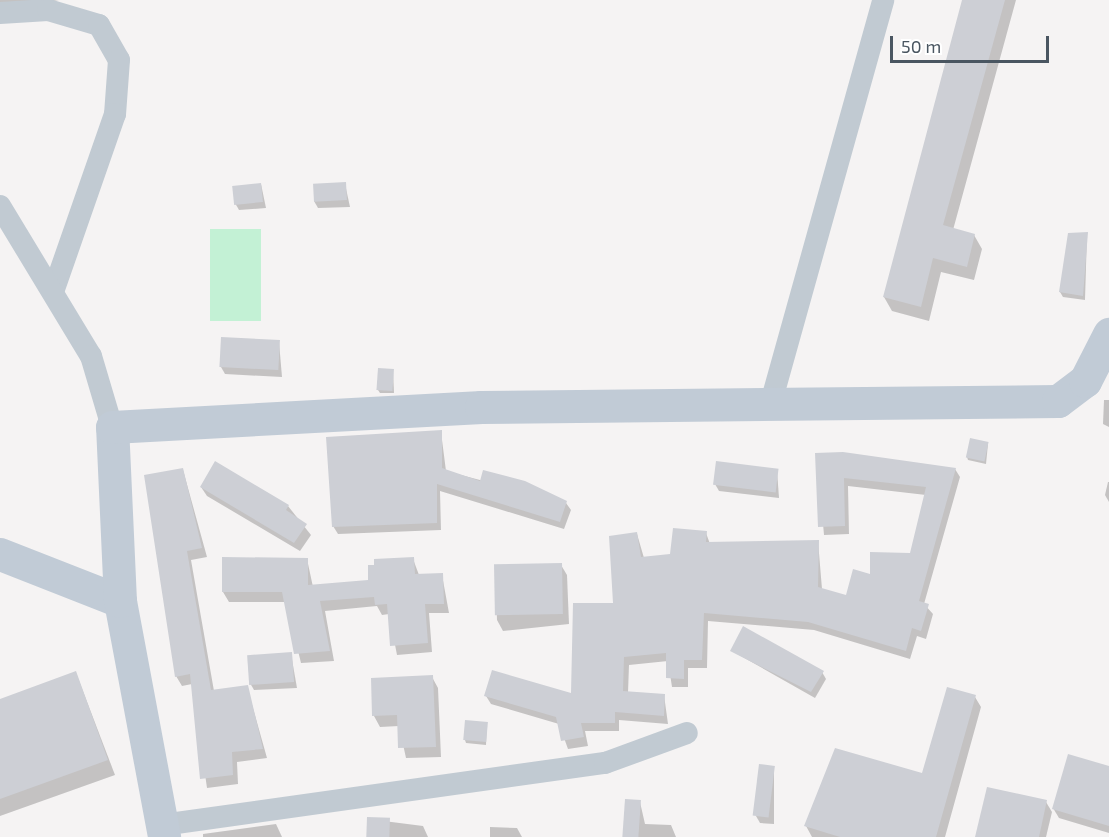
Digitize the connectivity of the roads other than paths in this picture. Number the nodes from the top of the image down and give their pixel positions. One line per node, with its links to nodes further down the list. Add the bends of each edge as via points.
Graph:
1 (883, 0): 6 (street)
2 (0, 13): 4 (street, via 48,10 99,25 119,60 115,114)
3 (0, 206): 4 (street)
4 (54, 289): 7 (street, via 91,356)
5 (1109, 334): 6 (street, via 1086,381 1058,401)
6 (770, 406): 7 (street, via 481,407)
7 (112, 427): 9 (street)
8 (0, 554): 9 (street)
9 (120, 601): 11 (street)
10 (687, 733): 11 (street, via 605,763)
11 (163, 831)

